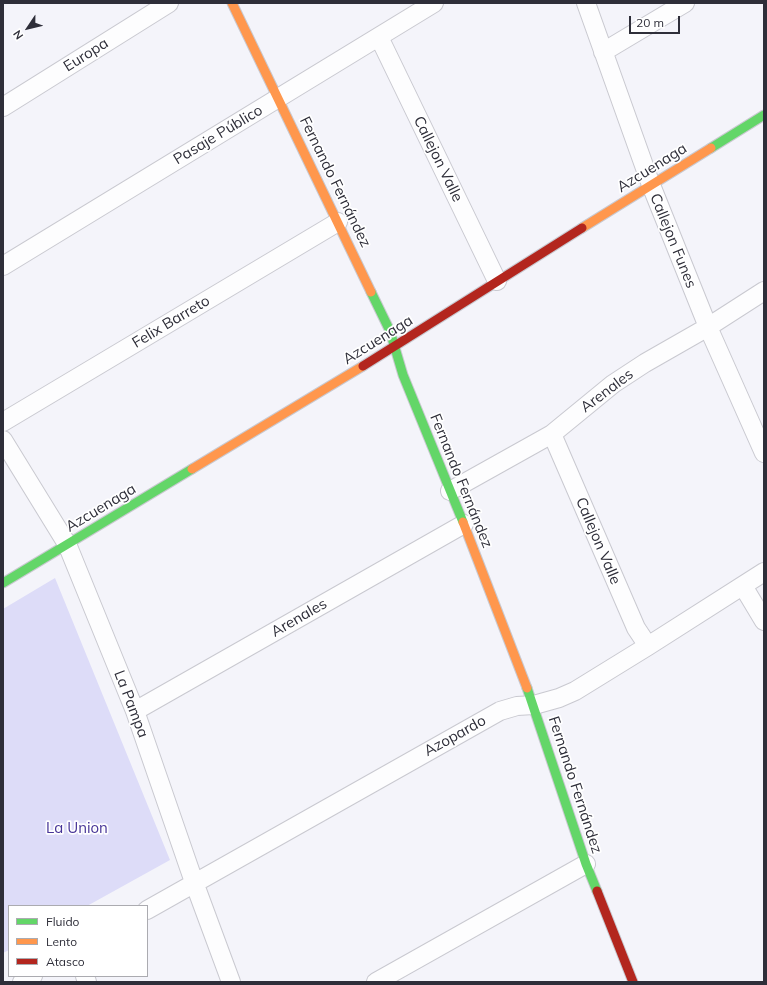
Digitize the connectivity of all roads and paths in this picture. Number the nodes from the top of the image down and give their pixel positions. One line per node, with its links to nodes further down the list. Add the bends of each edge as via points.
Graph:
1 (169, 3): 9 (street, Europa)
2 (232, 3): 8 (street, Fernando Fernández)
3 (434, 3): 6 (street, Pasaje Público)
4 (586, 3): 7 (street, Callejon Funes)
5 (685, 3): 7 (street)
6 (379, 37): 8 (street, Pasaje Público); 14 (street, Callejon Valle)
7 (603, 52): 11 (street, Callejon Funes)
8 (278, 98): 12 (street, Fernando Fernández); 13 (street, Pasaje Público)
9 (3, 107)
10 (764, 115): 11 (street, Azcuenaga)
11 (651, 185): 14 (street, Azcuenaga); 16 (street, Callejon Funes)
12 (338, 222): 17 (street, Fernando Fernández, via 390,331); 18 (street, Felix Barreto)
13 (3, 266)
14 (497, 281): 17 (street, Azcuenaga)
15 (764, 291): 16 (street, Arenales)
16 (708, 327): 19 (street, Arenales, via 613,384); 21 (street, Callejon Funes)
17 (395, 347): 22 (street, Fernando Fernández, via 403,375); 24 (street, Azcuenaga)
18 (3, 422)
19 (552, 434): 22 (street, Arenales); 29 (street, Callejon Valle, via 636,628)
20 (3, 440): 24 (street, La Pampa)
21 (764, 453)
22 (450, 491): 23 (street, Fernando Fernández)
23 (464, 524): 30 (street, Fernando Fernández); 31 (street, Arenales)
24 (67, 544): 26 (street, Azcuenaga); 31 (street, La Pampa)
25 (764, 572): 27 (street, Azopardo)
26 (3, 583)
27 (743, 586): 28 (street); 29 (street, Azopardo)
28 (764, 621)
29 (648, 646): 30 (street, Azopardo, via 575,691)
30 (534, 705): 32 (street, Fernando Fernández); 33 (street, Azopardo, via 500,711)
31 (135, 711): 33 (street, La Pampa)
32 (586, 864): 38 (street); 39 (street, Fernando Fernández)
33 (194, 882): 34 (street, Azopardo); 37 (street, La Pampa)
34 (148, 909)
35 (31, 977): 36 (street)
36 (22, 982)
37 (231, 982)
38 (376, 982)
39 (633, 982)

